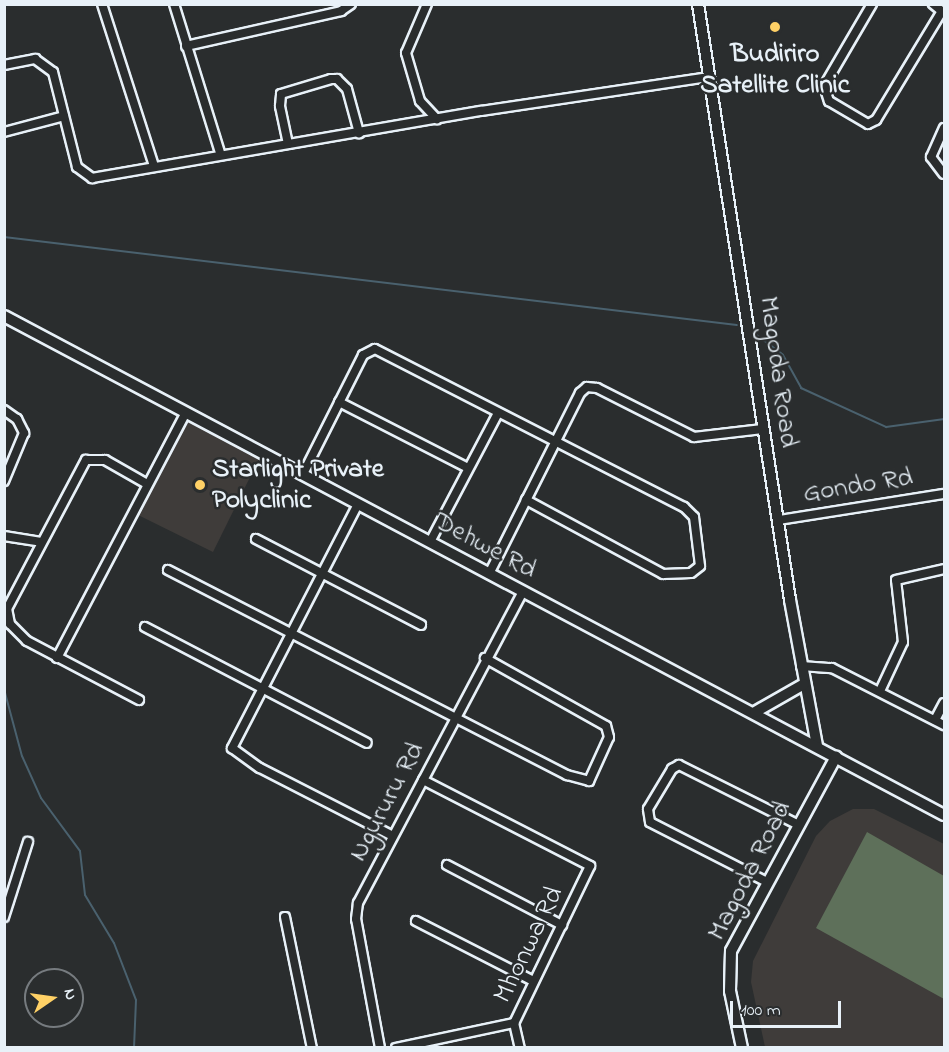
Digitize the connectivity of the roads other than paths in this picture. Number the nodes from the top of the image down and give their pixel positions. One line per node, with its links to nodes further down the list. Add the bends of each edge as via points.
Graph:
1 (102, 4): 19 (street)
2 (174, 4): 9 (street)
3 (351, 4): 9 (street, via 341,11)
4 (427, 4): 13 (street, via 406,53 420,101)
5 (698, 4): 11 (street, Magoda Road)
6 (873, 4): 8 (street, via 824,87 829,100 868,124 876,120)
7 (933, 4): 8 (street)
8 (944, 12)
9 (186, 46): 18 (street)
10 (4, 64): 12 (street, via 36,59 48,66 58,84)
11 (709, 76): 13 (street); 26 (street, Magoda Road)
12 (64, 116): 15 (street); 19 (street, via 77,167 88,176 99,178)
13 (437, 118): 16 (street)
14 (945, 128): 20 (street, via 931,157)
15 (4, 132)
16 (359, 133): 17 (street); 17 (street, via 347,89 337,79 331,79 281,94)
17 (288, 144): 18 (street)
18 (220, 153): 19 (street)
19 (154, 166)
20 (945, 174)
21 (4, 316): 25 (street, Dehwe Rd, via 137,383)
22 (339, 402): 24 (street, via 363,355 375,349); 28 (street); 29 (street)
23 (4, 410): 30 (street, via 17,419 24,433)
24 (498, 413): 27 (street); 28 (street)
25 (185, 414): 29 (street, Dehwe Rd); 31 (street)
26 (763, 429): 27 (street, via 694,436 591,387 580,393); 35 (street, Magoda Road)
27 (556, 444): 33 (street); 33 (street, via 688,511 697,529 700,566 684,574 663,574)
28 (468, 468): 39 (street)
29 (303, 474): 34 (street, Dehwe Rd)
30 (6, 475)
31 (147, 484): 38 (street, via 105,460 86,460); 48 (street)
32 (945, 494): 35 (street, Gondo Rd)
33 (526, 500): 43 (street)
34 (358, 504): 39 (street, Dehwe Rd); 42 (street)
35 (779, 520): 50 (street, Magoda Road)
36 (4, 536): 38 (street)
37 (256, 539): 42 (street)
38 (40, 542): 48 (street, via 9,601 6,616 16,633)
39 (430, 543): 43 (street, Dehwe Rd)
40 (945, 569): 53 (street, via 896,580 903,642)
41 (168, 570): 47 (street)
42 (321, 573): 45 (street); 47 (street)
43 (489, 574): 44 (street, Dehwe Rd)
44 (523, 592): 49 (street, Ngururu Rd); 56 (street, Dehwe Rd)
45 (421, 625)
46 (145, 627): 52 (street)
47 (292, 631): 52 (street); 57 (street)
48 (57, 658): 54 (street)
49 (485, 658): 57 (street, Ngururu Rd); 57 (street, via 606,726 609,737 589,781 567,775)
50 (801, 666): 51 (street, Magoda Road); 53 (street, via 832,668)
51 (804, 684): 56 (street); 61 (street, Magoda Road)
52 (263, 687): 60 (street); 66 (street, via 234,740 234,752)
53 (880, 692): 58 (street)
54 (139, 700)
55 (945, 704): 58 (street)
56 (754, 712): 61 (street, Dehwe Rd)
57 (455, 717): 63 (street, Ngururu Rd)
58 (935, 720): 59 (street)
59 (945, 725)
60 (367, 743)
61 (817, 746): 62 (street, Dehwe Rd)
62 (836, 757): 64 (street, Dehwe Rd); 65 (street, Magoda Road)
63 (423, 780): 66 (street, Ngururu Rd); 73 (street, Mhonwa Rd, via 588,863 590,870)
64 (945, 815)
65 (797, 824): 69 (street, Magoda Road); 69 (street, via 679,765 672,769 648,809 650,822)
66 (393, 836): 77 (street, Ngururu Rd, via 356,910)
67 (28, 842): 70 (street)
68 (447, 865): 73 (street)
69 (767, 882): 80 (street, Magoda Road, via 731,951 730,991)
70 (4, 917)
71 (285, 917): 76 (street)
72 (416, 921): 74 (street)
73 (562, 925): 74 (street, Mhonwa Rd)
74 (533, 981): 75 (street, Mhonwa Rd)
75 (514, 1023): 78 (street); 79 (street, Mhonwa Rd)
76 (312, 1047)
77 (380, 1047)
78 (396, 1047)
79 (520, 1047)
80 (741, 1047)

